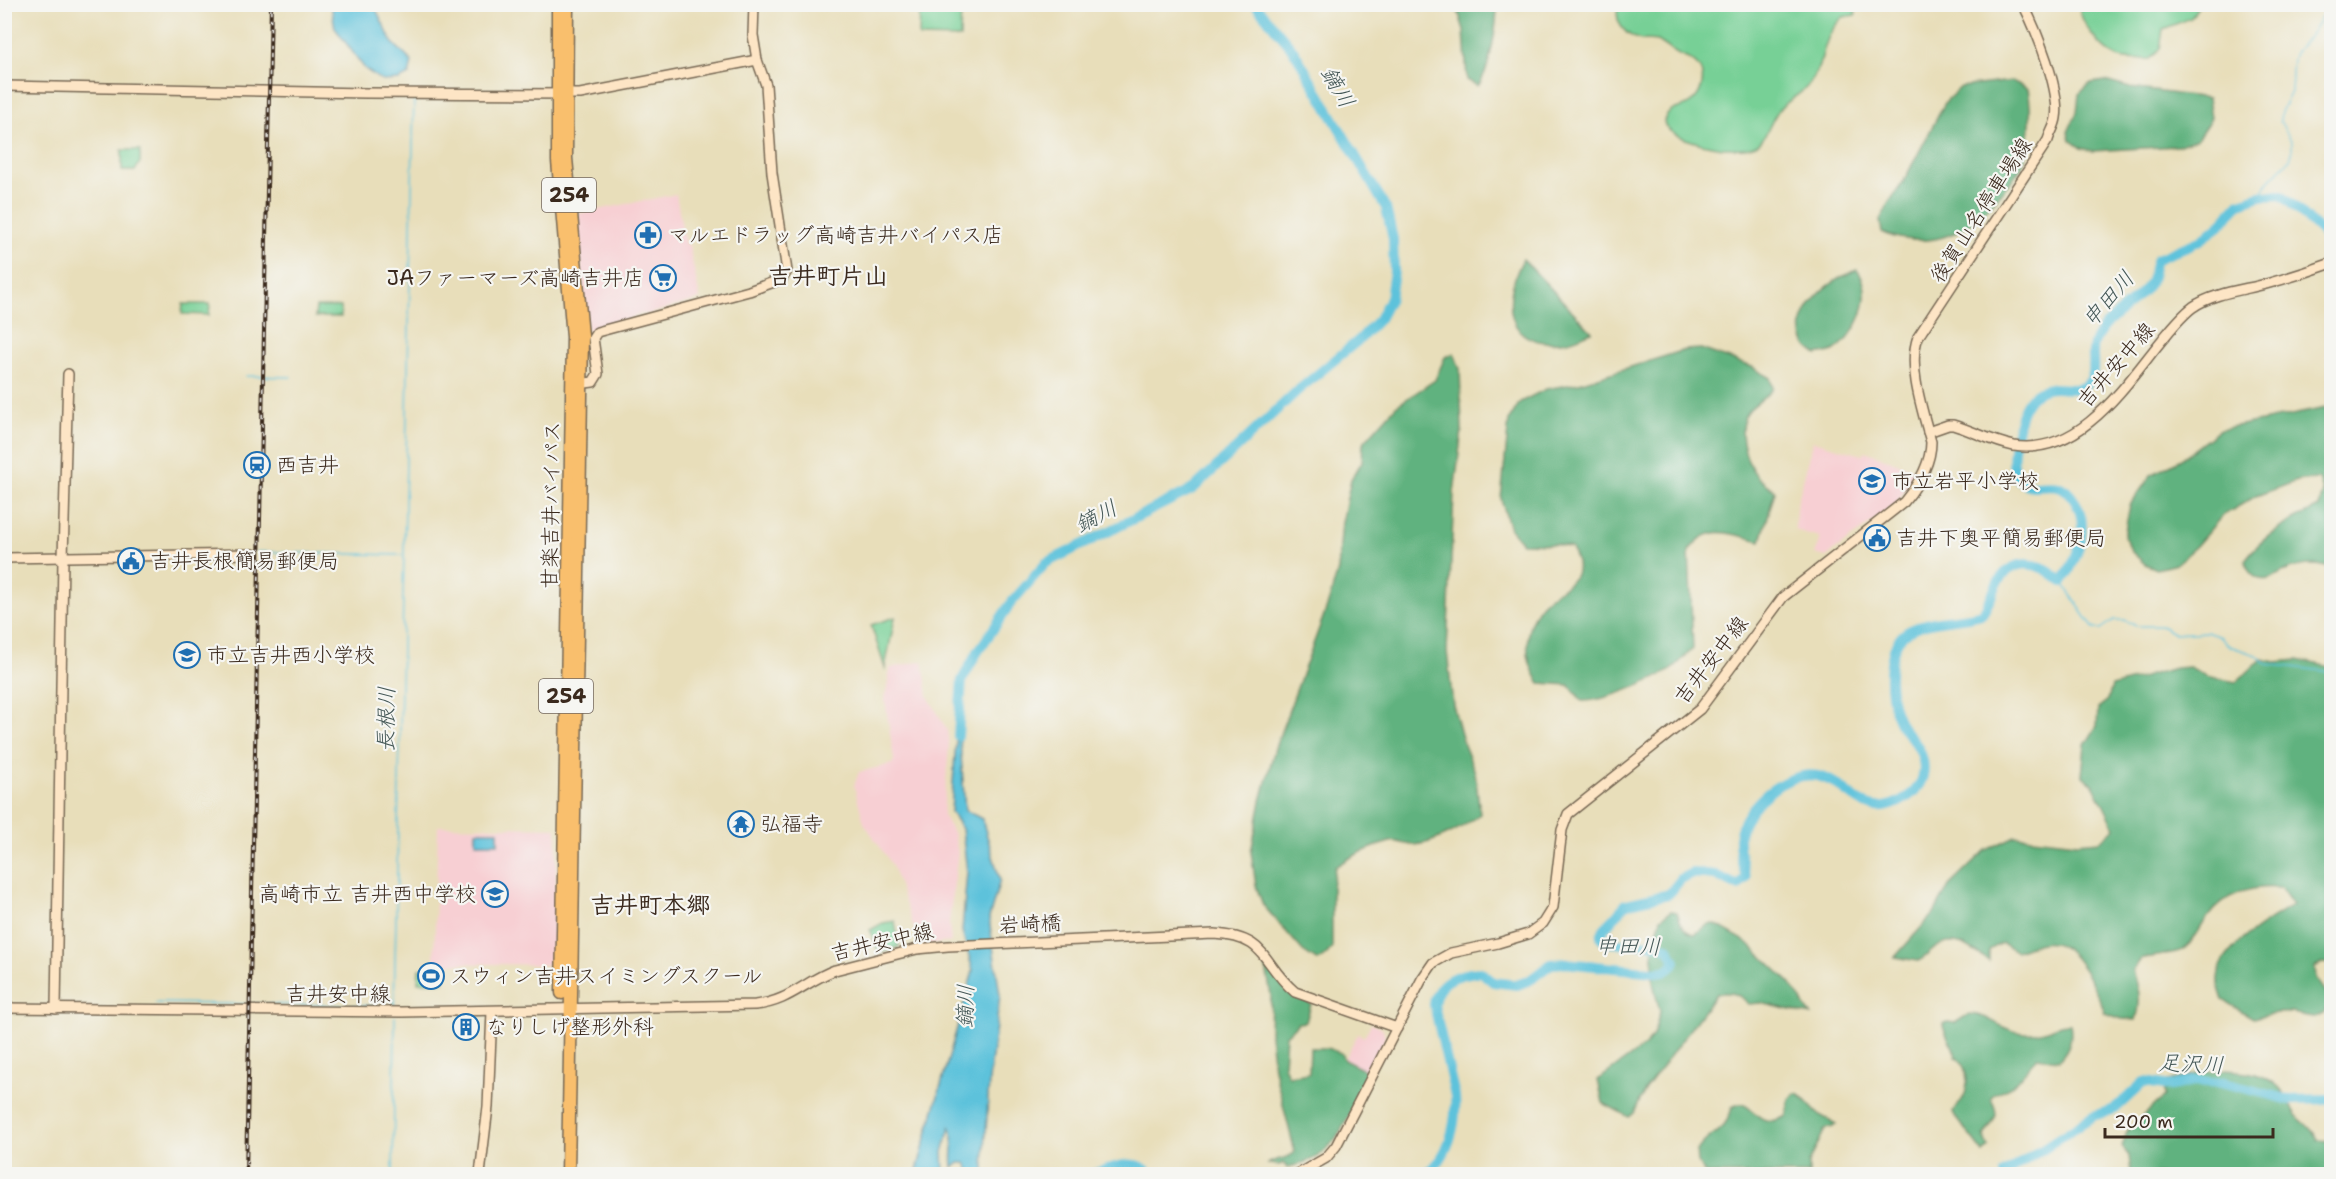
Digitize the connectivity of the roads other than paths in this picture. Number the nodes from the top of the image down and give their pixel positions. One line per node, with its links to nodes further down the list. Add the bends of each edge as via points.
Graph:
1 (558, 4): 7 (highway, 甘楽吉井バイパス / 254)
2 (567, 4): 7 (highway, 甘楽吉井バイパス / 254)
3 (754, 4): 5 (main road)
4 (2023, 4): 11 (main road, 後賀山名停車場線, via 2034,26 2056,100 2056,119 2048,141 1918,337 1914,365)
5 (757, 60): 7 (main road, via 580,94); 10 (main road, via 766,85 771,173 787,271 782,279 749,291 597,332 593,338 598,374 593,382)
6 (4, 86): 7 (main road)
7 (561, 94): 10 (highway, 甘楽吉井バイパス / 254, via 559,171)
8 (2331, 264): 11 (main road, 吉井安中線, via 2215,297 2193,307 2117,395 2092,420 2063,439 2023,446 1953,425)
9 (68, 374): 14 (main road)
10 (577, 385): 16 (highway, 甘楽吉井バイパス / 254)
11 (1929, 432): 20 (main road, 吉井安中線, via 1930,458 1904,502 1783,597 1700,709 1568,814 1562,830 1557,892 1543,923 1528,934 1451,953 1433,963)
12 (253, 554): 14 (main road)
13 (4, 558): 14 (main road)
14 (63, 558): 18 (main road)
15 (948, 946): 16 (main road, 吉井安中線, via 848,965 823,974 785,998 764,1004); 20 (main road, 岩崎橋, via 1197,933 1235,935 1263,952 1295,992)
16 (566, 1007): 19 (main road, 吉井安中線); 22 (highway, 254); 23 (highway, 254)
17 (4, 1008): 18 (main road, 吉井安中線)
18 (57, 1009): 19 (main road, 吉井安中線)
19 (492, 1011): 21 (main road, via 488,1107)
20 (1397, 1028): 24 (main road, via 1336,1146 1326,1158)
21 (480, 1174)
22 (559, 1174)
23 (567, 1174)
24 (1298, 1174)

